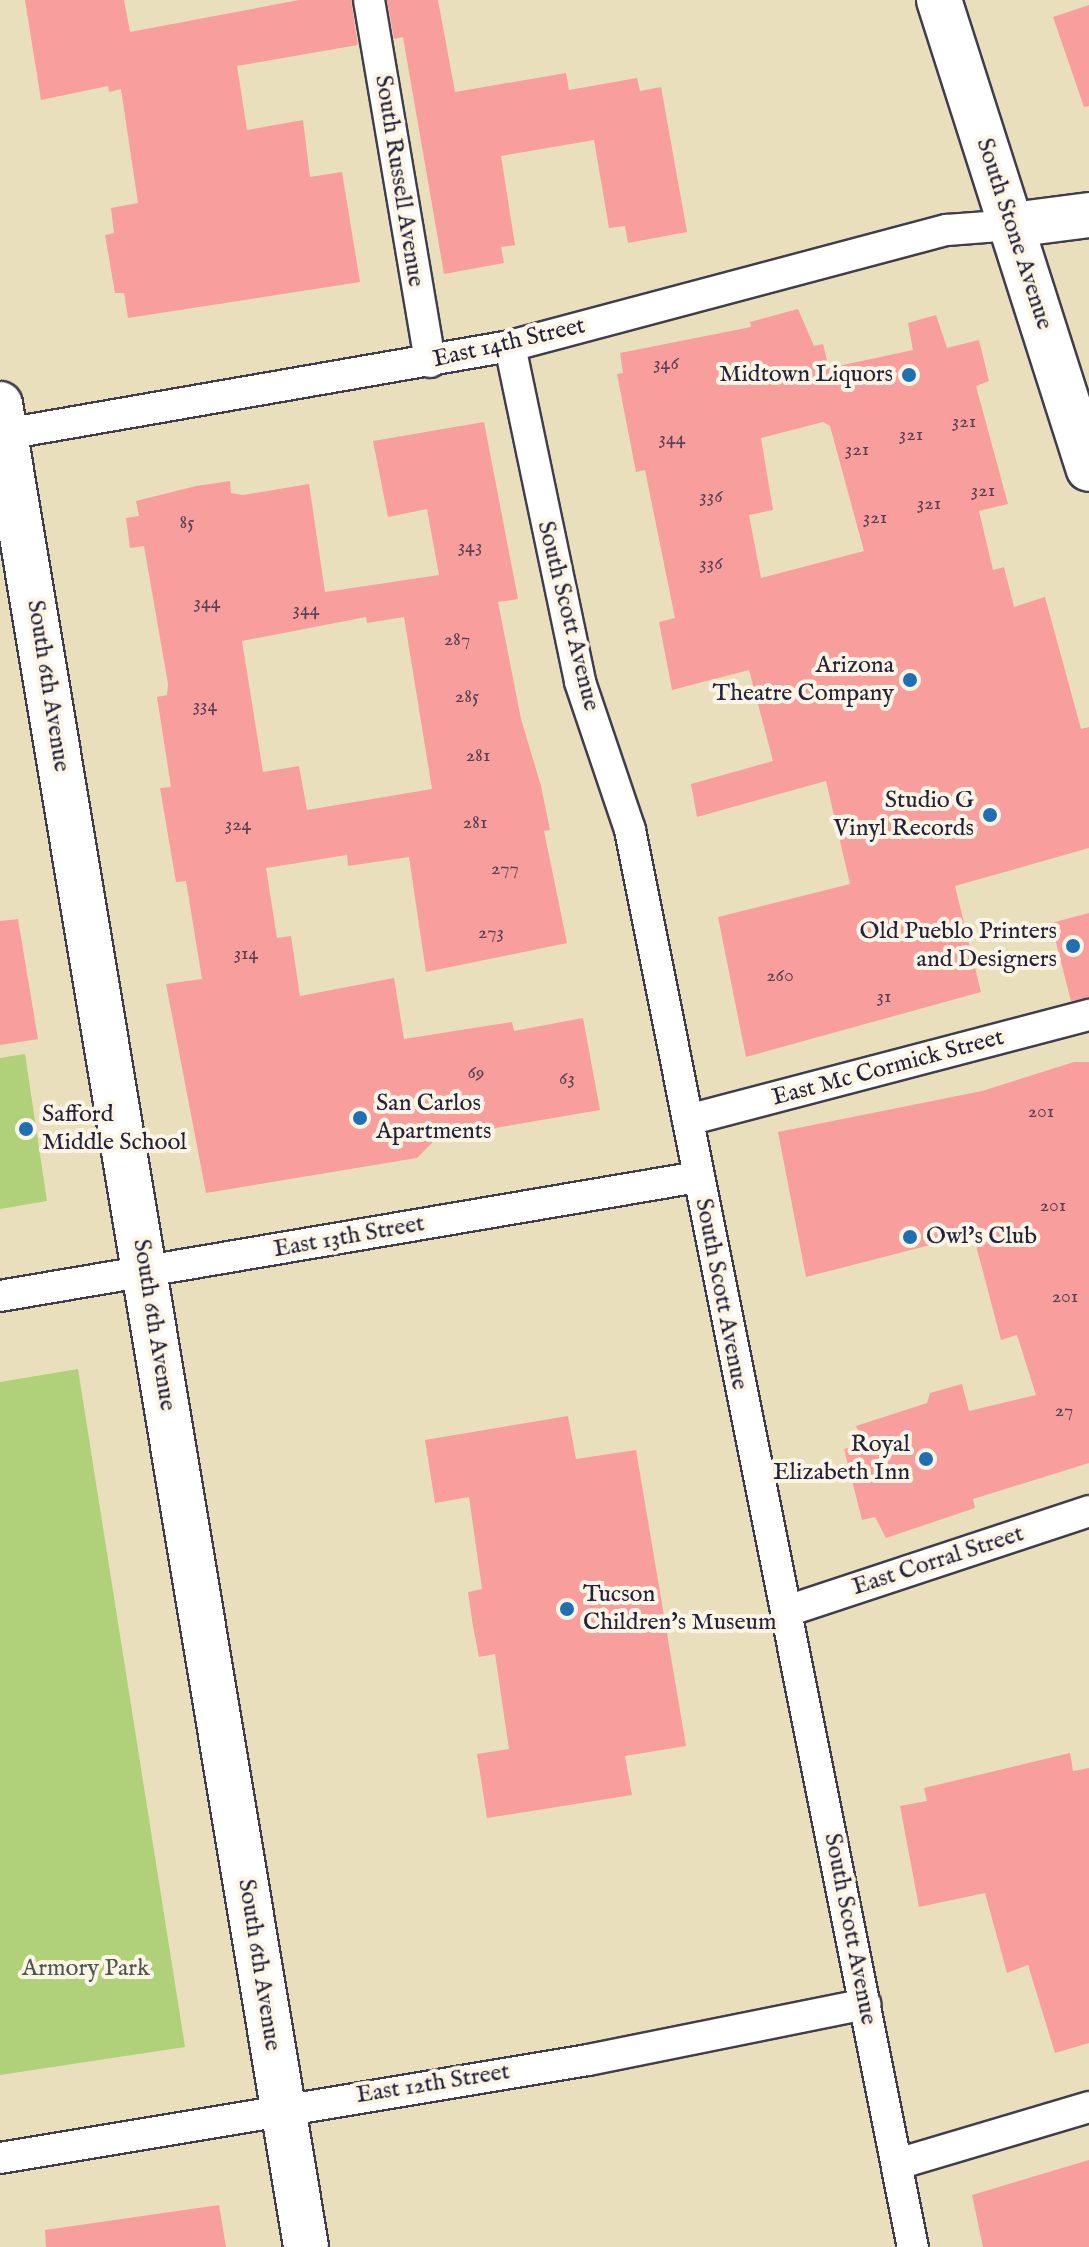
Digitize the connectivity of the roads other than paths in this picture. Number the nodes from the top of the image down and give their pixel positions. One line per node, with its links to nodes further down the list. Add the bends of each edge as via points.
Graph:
1 (369, 0): 6 (street, South Russell Avenue)
2 (939, 0): 4 (main road, South Stone Avenue)
3 (1089, 215): 4 (main road)
4 (1012, 225): 5 (street, East 14th Street, via 947,230); 8 (main road, South Stone Avenue)
5 (510, 346): 6 (street, East 14th Street); 10 (street, South Scott Avenue, via 580,682 630,830)
6 (430, 362): 7 (street, East 14th Street)
7 (2, 425): 12 (main road, South 6th Avenue)
8 (1089, 469)
9 (1089, 1015): 10 (street, East Mc Cormick Street)
10 (688, 1120): 11 (street, South Scott Avenue)
11 (698, 1177): 12 (street, East 13th Street); 15 (street, South Scott Avenue)
12 (146, 1272): 13 (street, East 13th Street); 18 (main road, South 6th Avenue)
13 (0, 1296)
14 (1089, 1511): 15 (street, East Corral Street)
15 (787, 1611): 16 (street, South Scott Avenue)
16 (865, 2004): 18 (street, East 12th Street, via 588,2060); 20 (street, South Scott Avenue)
17 (1089, 2107): 20 (street)
18 (283, 2108): 19 (street, East 12th Street); 21 (main road, South 6th Avenue)
19 (0, 2158)
20 (897, 2164): 22 (street, South Scott Avenue)
21 (306, 2247)
22 (913, 2247)

